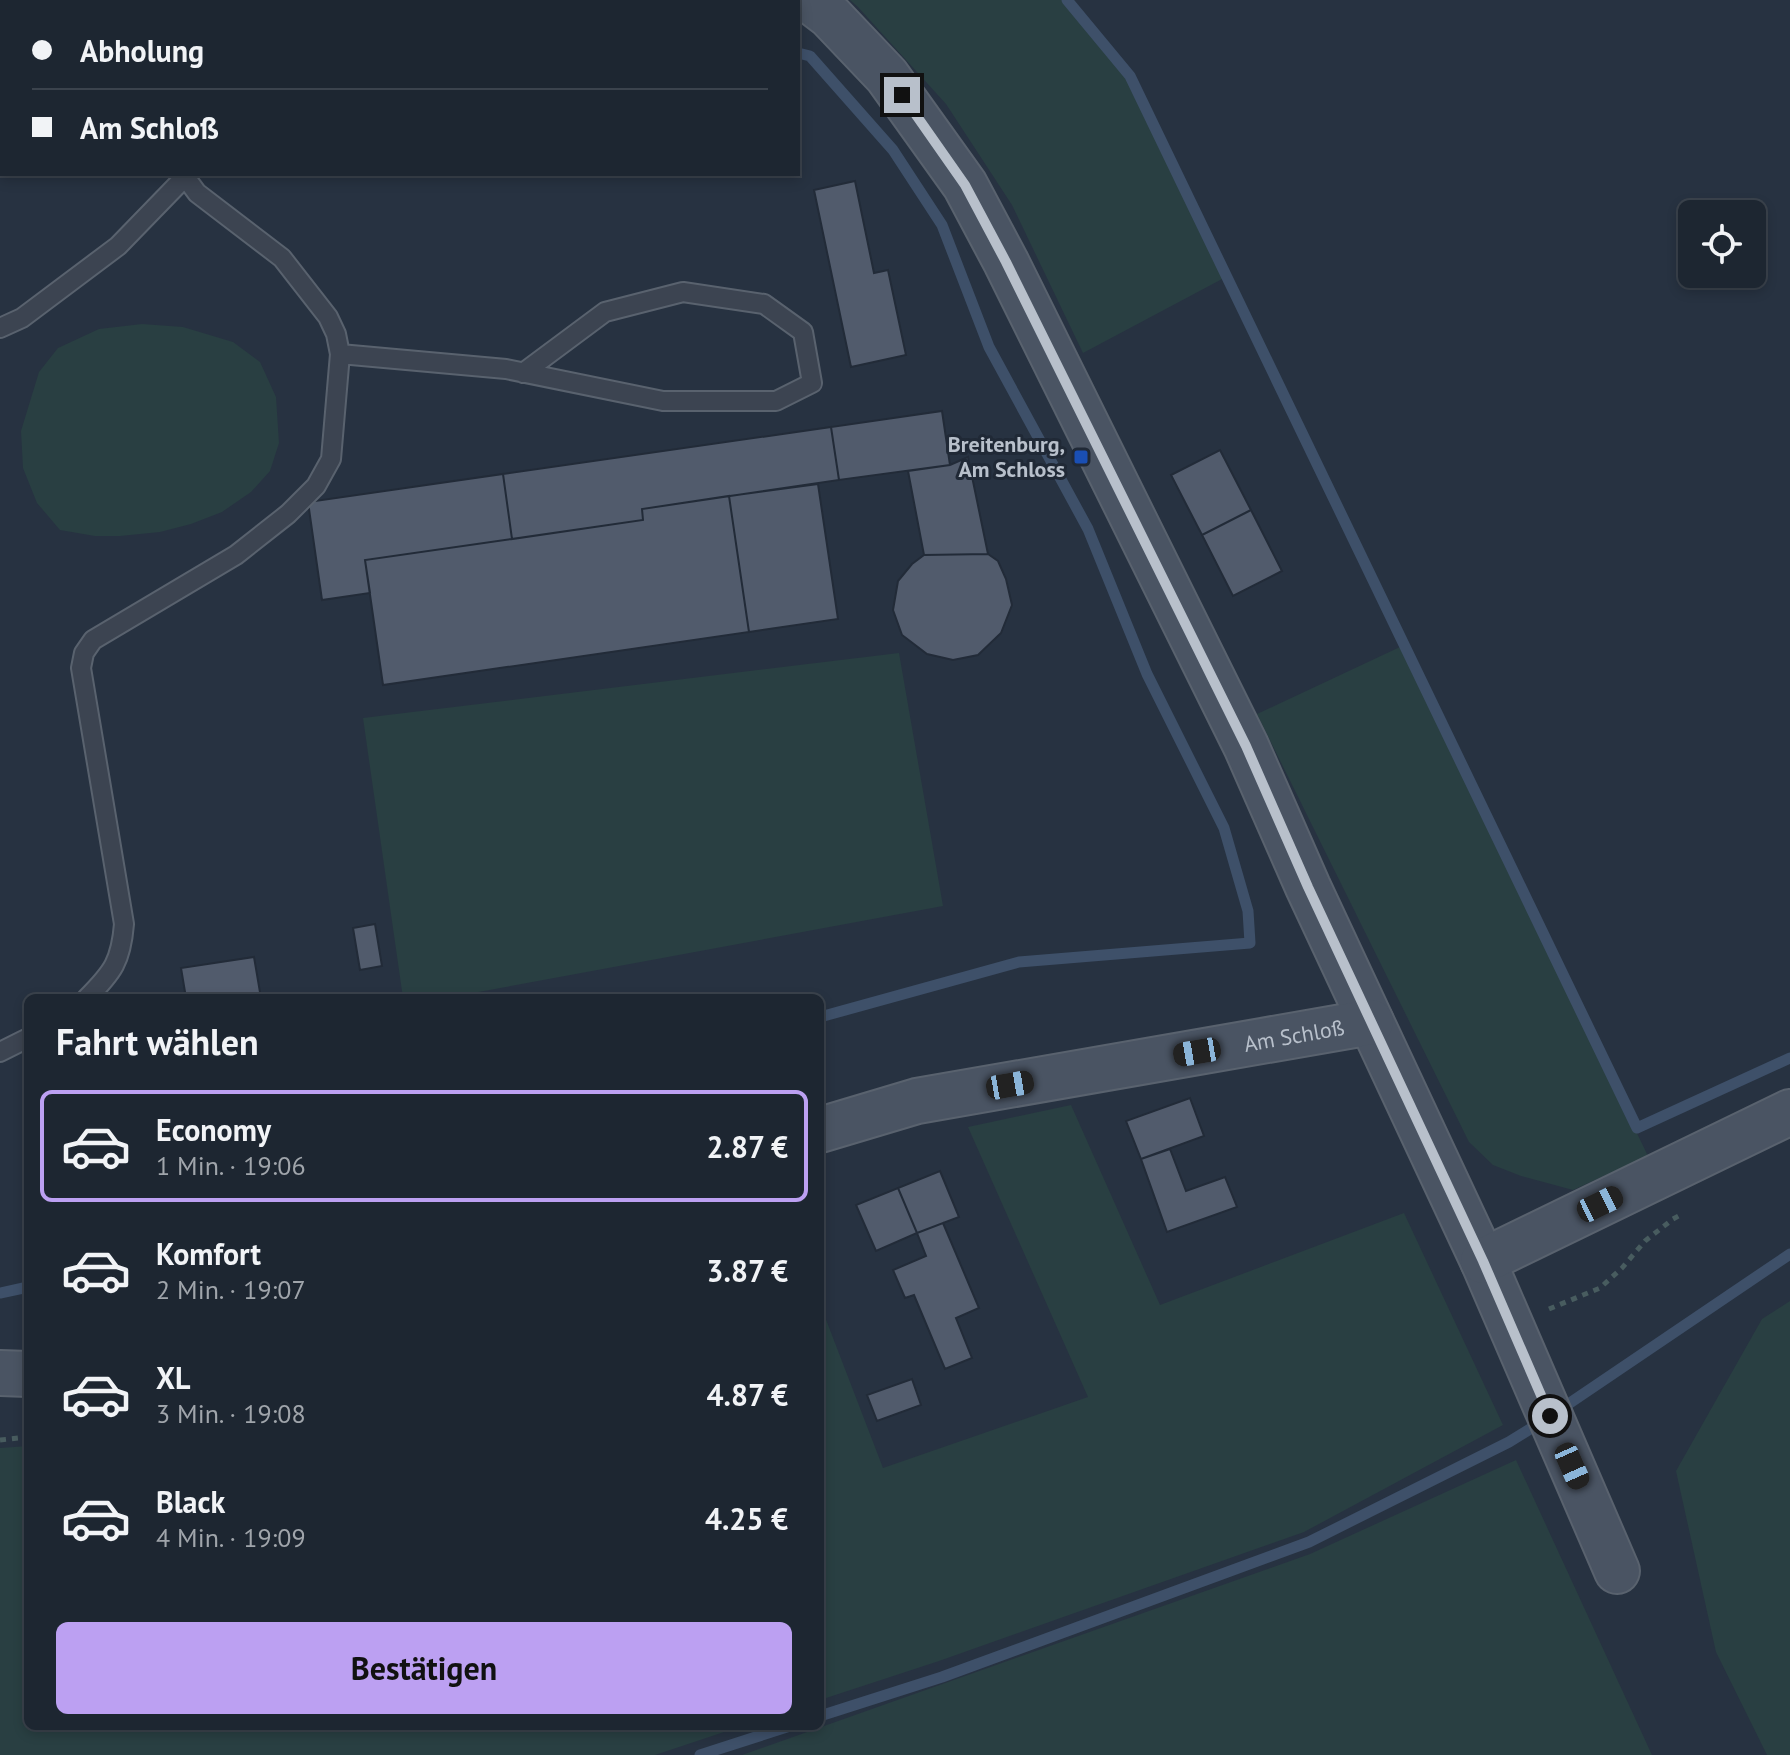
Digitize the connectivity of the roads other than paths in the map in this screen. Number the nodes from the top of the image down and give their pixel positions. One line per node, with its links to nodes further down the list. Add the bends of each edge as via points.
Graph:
1 (809, 0): 7 (main road, Am Schloß, via 887,76 965,185 1246,746)
2 (183, 176): 3 (lane, via 118,246 22,318); 4 (lane, via 197,193 282,258 328,317)
3 (0, 328)
4 (340, 354): 5 (lane); 6 (lane, via 331,459 316,486 236,555 93,640 84,653 81,668 124,924 115,967)
5 (523, 373): 5 (lane, via 663,401 776,401 812,383 803,332 764,304 683,292 605,312)
6 (91, 994)
7 (1371, 1022): 11 (main road, Am Schloß, via 917,1101); 12 (main road)
8 (24, 1040): 9 (lane)
9 (0, 1052)
10 (1790, 1112): 12 (main road)
11 (824, 1129)
12 (1483, 1261): 15 (main road)
13 (0, 1373): 14 (main road)
14 (24, 1374)
15 (1617, 1571)

